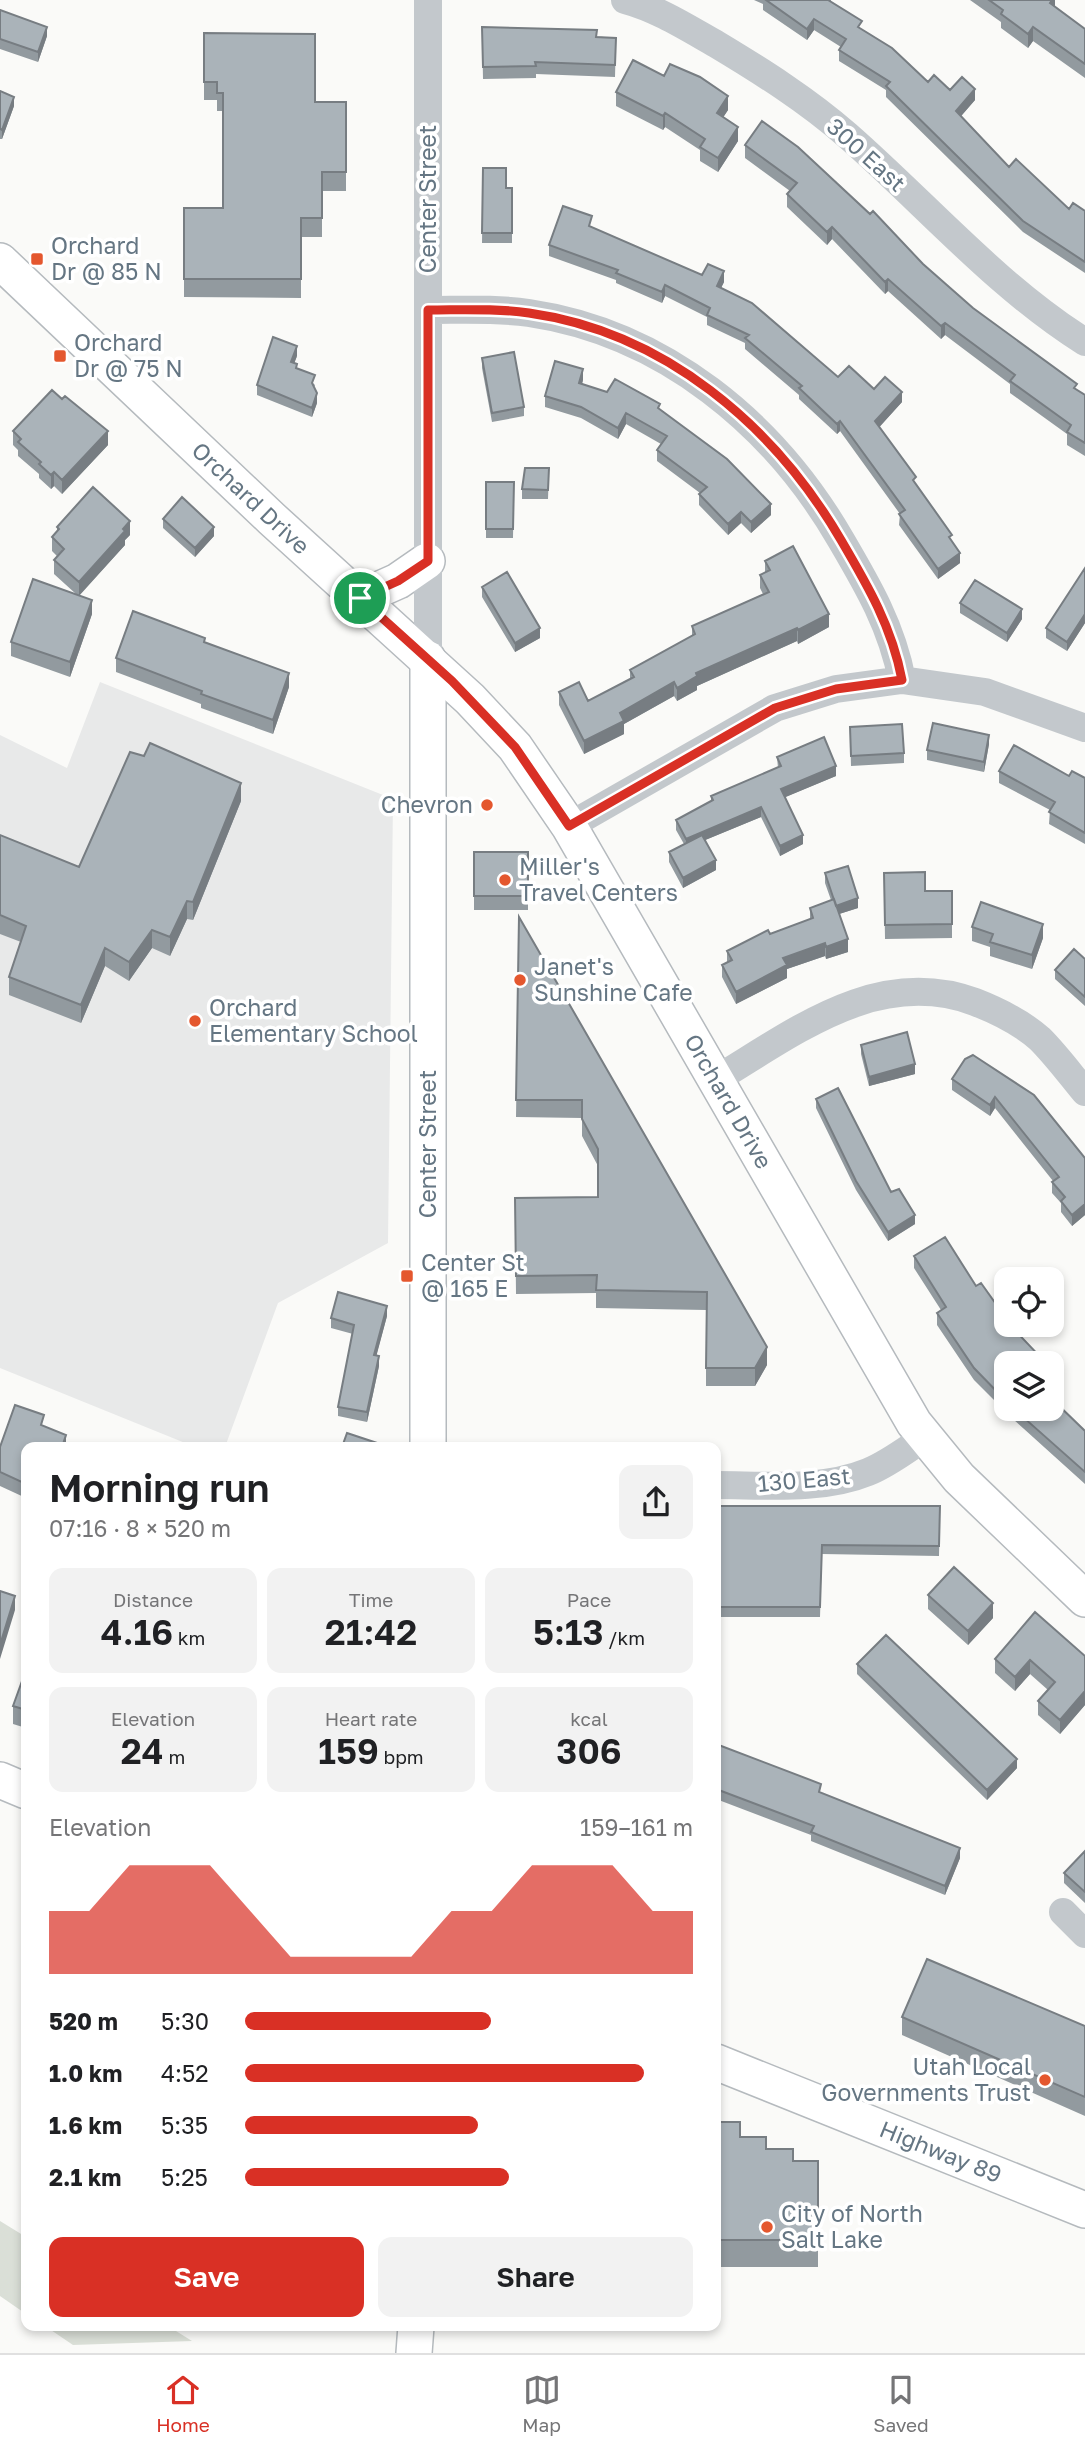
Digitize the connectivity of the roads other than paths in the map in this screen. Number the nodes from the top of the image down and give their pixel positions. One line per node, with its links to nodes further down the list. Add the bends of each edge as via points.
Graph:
1 (428, 0): 4 (street, Center Street)
2 (625, 0): 5 (street, 300 East, via 674,20 815,110 999,278)
3 (0, 261): 7 (main road, Orchard Drive)
4 (428, 310): 6 (street, Center Street); 9 (street, via 512,311 608,334 649,352 720,397 781,454 819,503 879,605 894,640)
5 (1085, 342)
6 (428, 561): 7 (main road); 8 (street, Center Street)
7 (360, 598): 8 (main road, Orchard Drive)
8 (428, 659): 11 (main road, Orchard Drive, via 515,747); 15 (main road, Center Street)
9 (902, 680): 10 (street, via 985,692); 11 (street, via 836,689 775,708)
10 (1085, 727)
11 (569, 826): 12 (main road, Orchard Drive)
12 (715, 1080): 13 (street, via 838,1007 912,991 962,997 1006,1015 1039,1039); 14 (main road, Orchard Drive)
13 (1085, 1092)
14 (924, 1438): 16 (street, 130 East, via 890,1461 853,1476 792,1485); 17 (main road, Orchard Drive)
15 (428, 1442)
16 (721, 1485)
17 (1085, 1600)
18 (0, 1780): 19 (main road)
19 (21, 1789)
20 (1063, 1912): 21 (street)
21 (1085, 1934)
22 (721, 2064): 23 (main road, Highway 89)
23 (1085, 2210)
24 (416, 2331): 25 (main road)
25 (414, 2353)

